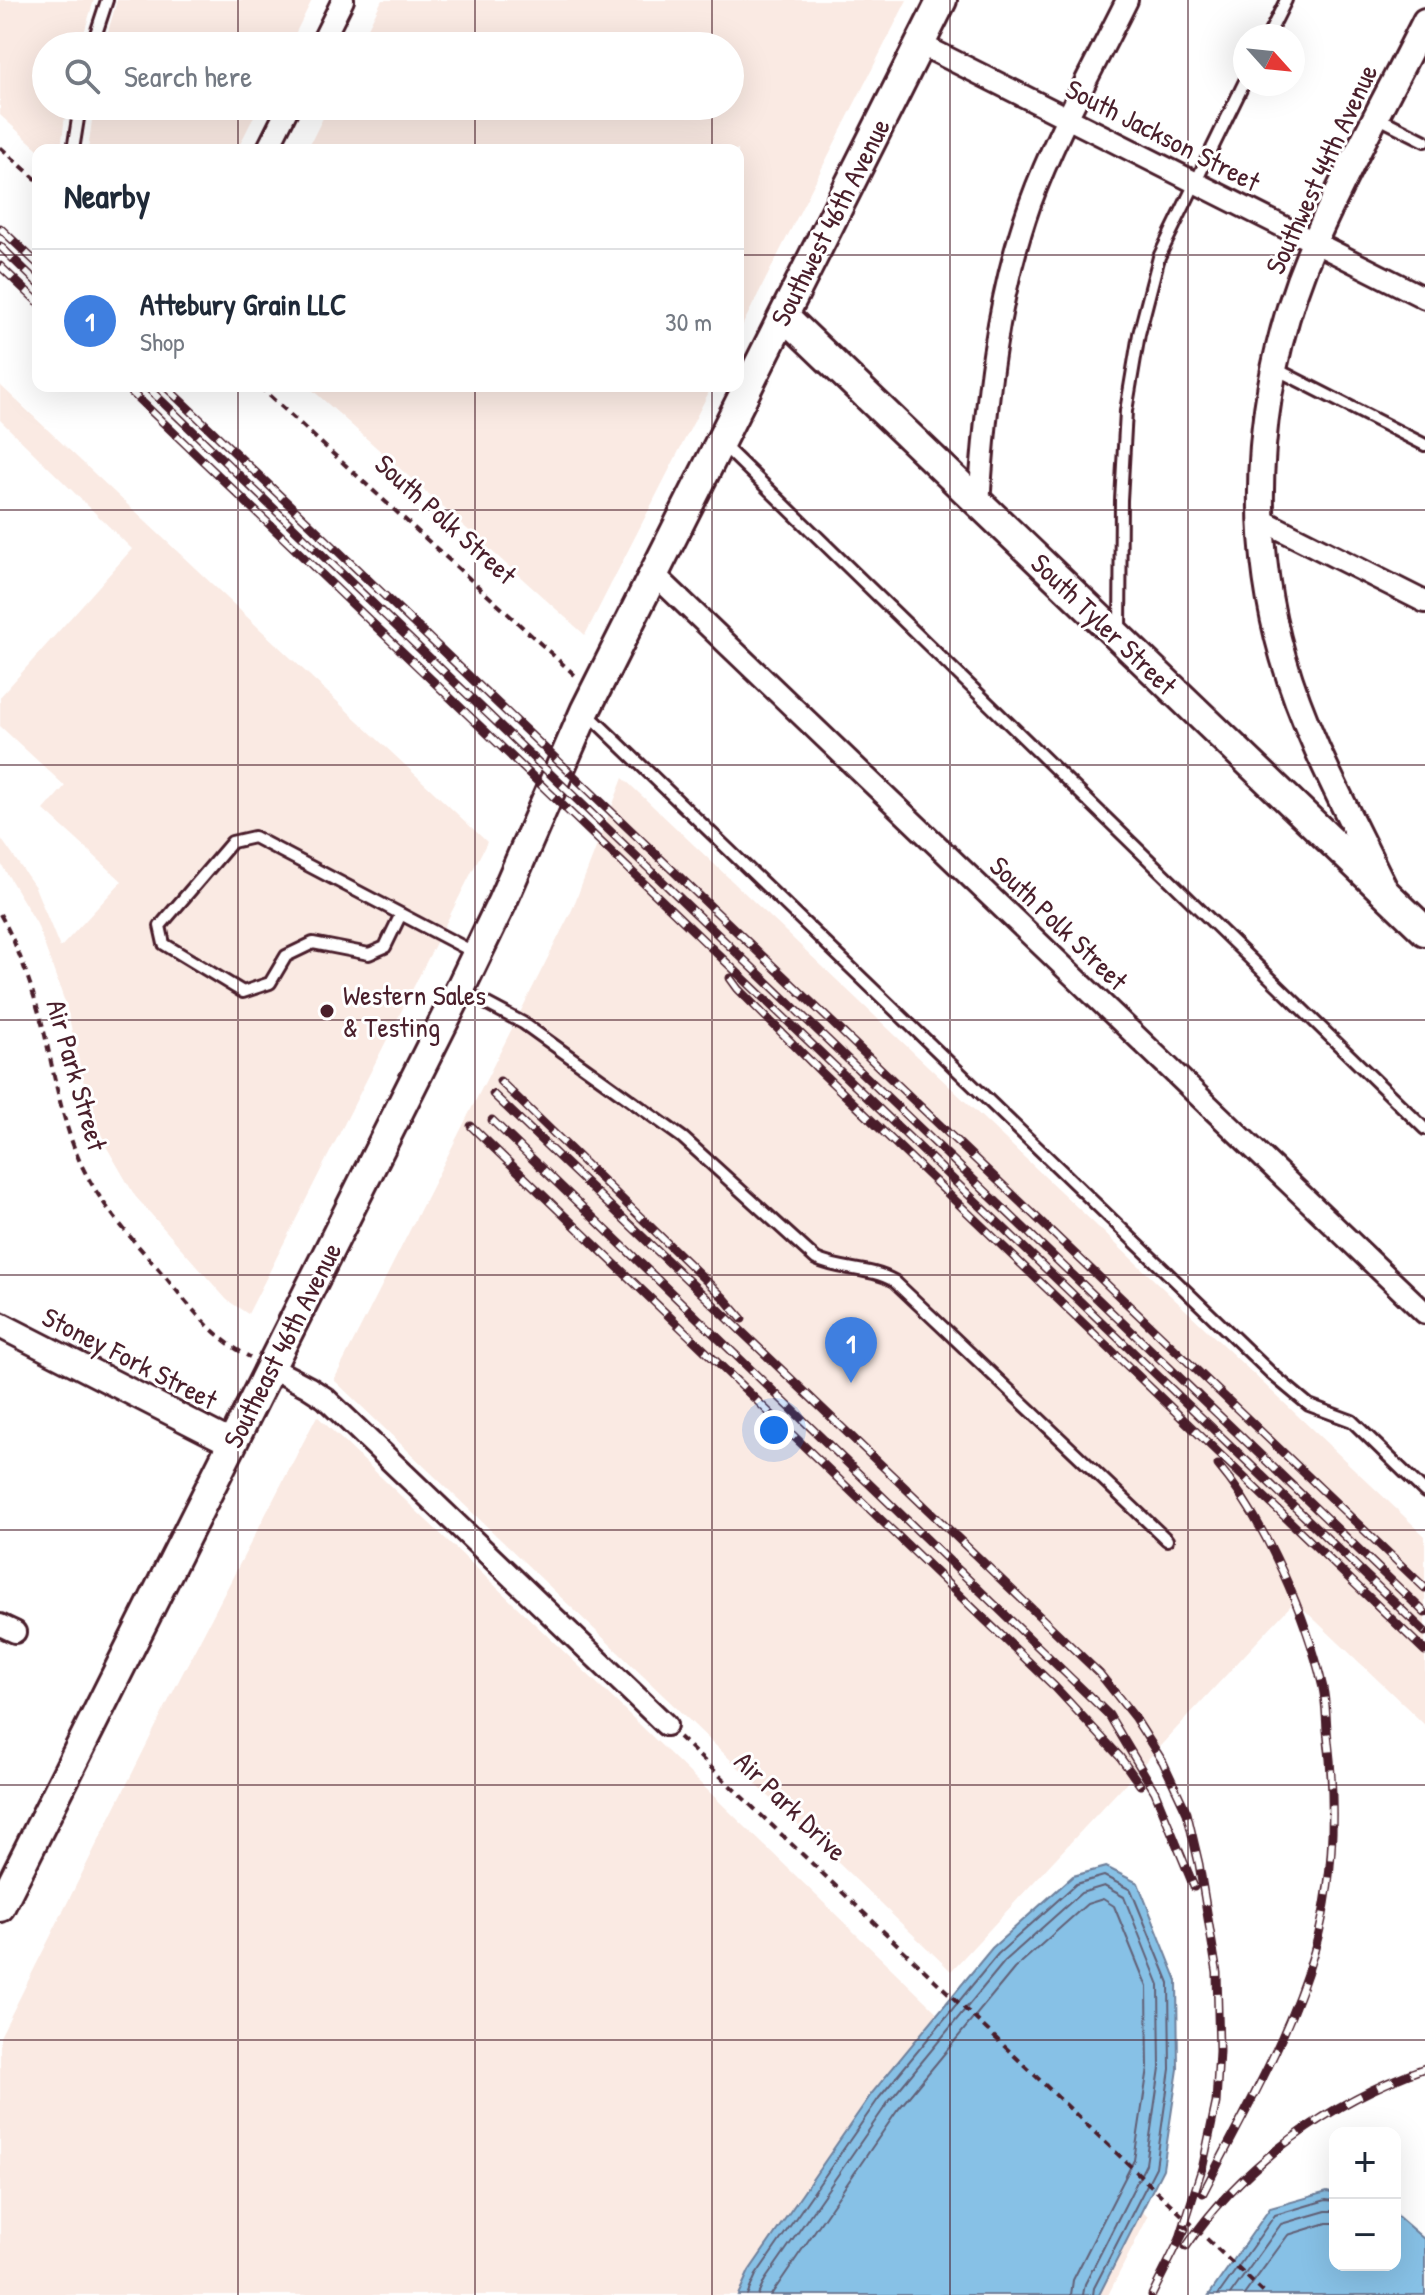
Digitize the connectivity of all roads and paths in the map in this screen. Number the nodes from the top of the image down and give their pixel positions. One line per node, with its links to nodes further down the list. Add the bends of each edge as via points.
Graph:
1 (107, 0): 8 (lane)
2 (343, 0): 9 (street)
3 (942, 0): 10 (main road, Southwest 46th Avenue)
4 (1127, 0): 13 (street)
5 (1286, 0): 7 (lane)
6 (1425, 21): 12 (street, Southwest 44th Avenue)
7 (1274, 24)
8 (97, 32)
9 (327, 32)
10 (920, 44): 13 (street, South Jackson Street); 24 (main road, Southwest 46th Avenue)
11 (1237, 96): 21 (lane)
12 (1377, 117): 16 (lane); 22 (street, Southwest 44th Avenue)
13 (1067, 119): 21 (street, South Jackson Street); 29 (street, via 1030,205 1003,300 985,411)
14 (78, 120): 17 (lane)
15 (282, 120): 18 (street)
16 (1425, 141)
17 (74, 144)
18 (270, 144)
19 (0, 147): 20 (path)
20 (32, 176)
21 (1194, 182): 22 (street, South Jackson Street); 33 (lane, via 1159,257 1126,411)
22 (1314, 243): 23 (street, South Jackson Street); 25 (street, Southwest 44th Avenue, via 1291,303)
23 (1425, 298)
24 (784, 316): 27 (main road, Southwest 46th Avenue); 29 (main road, South Tyler Street)
25 (1275, 368): 28 (lane); 30 (street, Southwest 44th Avenue)
26 (265, 392): 34 (path, South Polk Street)
27 (719, 442): 31 (main road, Southwest 46th Avenue); 41 (lane)
28 (1425, 445)
29 (979, 504): 33 (main road, South Tyler Street)
30 (1260, 519): 32 (street); 35 (street, Southwest 44th Avenue, via 1270,601 1288,671)
31 (653, 573): 34 (main road, Southwest 46th Avenue); 42 (street, South Polk Street)
32 (1425, 602)
33 (1120, 639): 35 (main road, South Tyler Street)
34 (590, 702): 39 (main road, Southeast 46th Avenue); 46 (lane, via 1273,1375 1309,1405 1352,1421)
35 (1388, 895): 38 (main road, South Tyler Street)
36 (0, 914): 44 (path, Air Park Street, via 29,980 80,1162 108,1211 211,1331)
37 (401, 914): 37 (lane, via 254,837 232,842 160,926 164,944 243,992 270,983 286,956 313,943 369,954 385,947); 39 (lane)
38 (1425, 931)
39 (477, 954): 40 (main road, Southeast 46th Avenue)
40 (460, 989): 44 (main road, Southeast 46th Avenue); 47 (lane, via 523,1023 683,1138 816,1259 894,1281)
41 (1425, 1129)
42 (1425, 1313)
43 (0, 1325): 45 (street, Stoney Fork Street)
44 (270, 1367): 45 (main road, Southeast 46th Avenue); 48 (street, via 325,1398)
45 (233, 1444): 49 (main road, Southeast 46th Avenue)
46 (1425, 1492)
47 (1167, 1540)
48 (666, 1725): 50 (path, Air Park Drive)
49 (0, 1907)
50 (1266, 2295)

